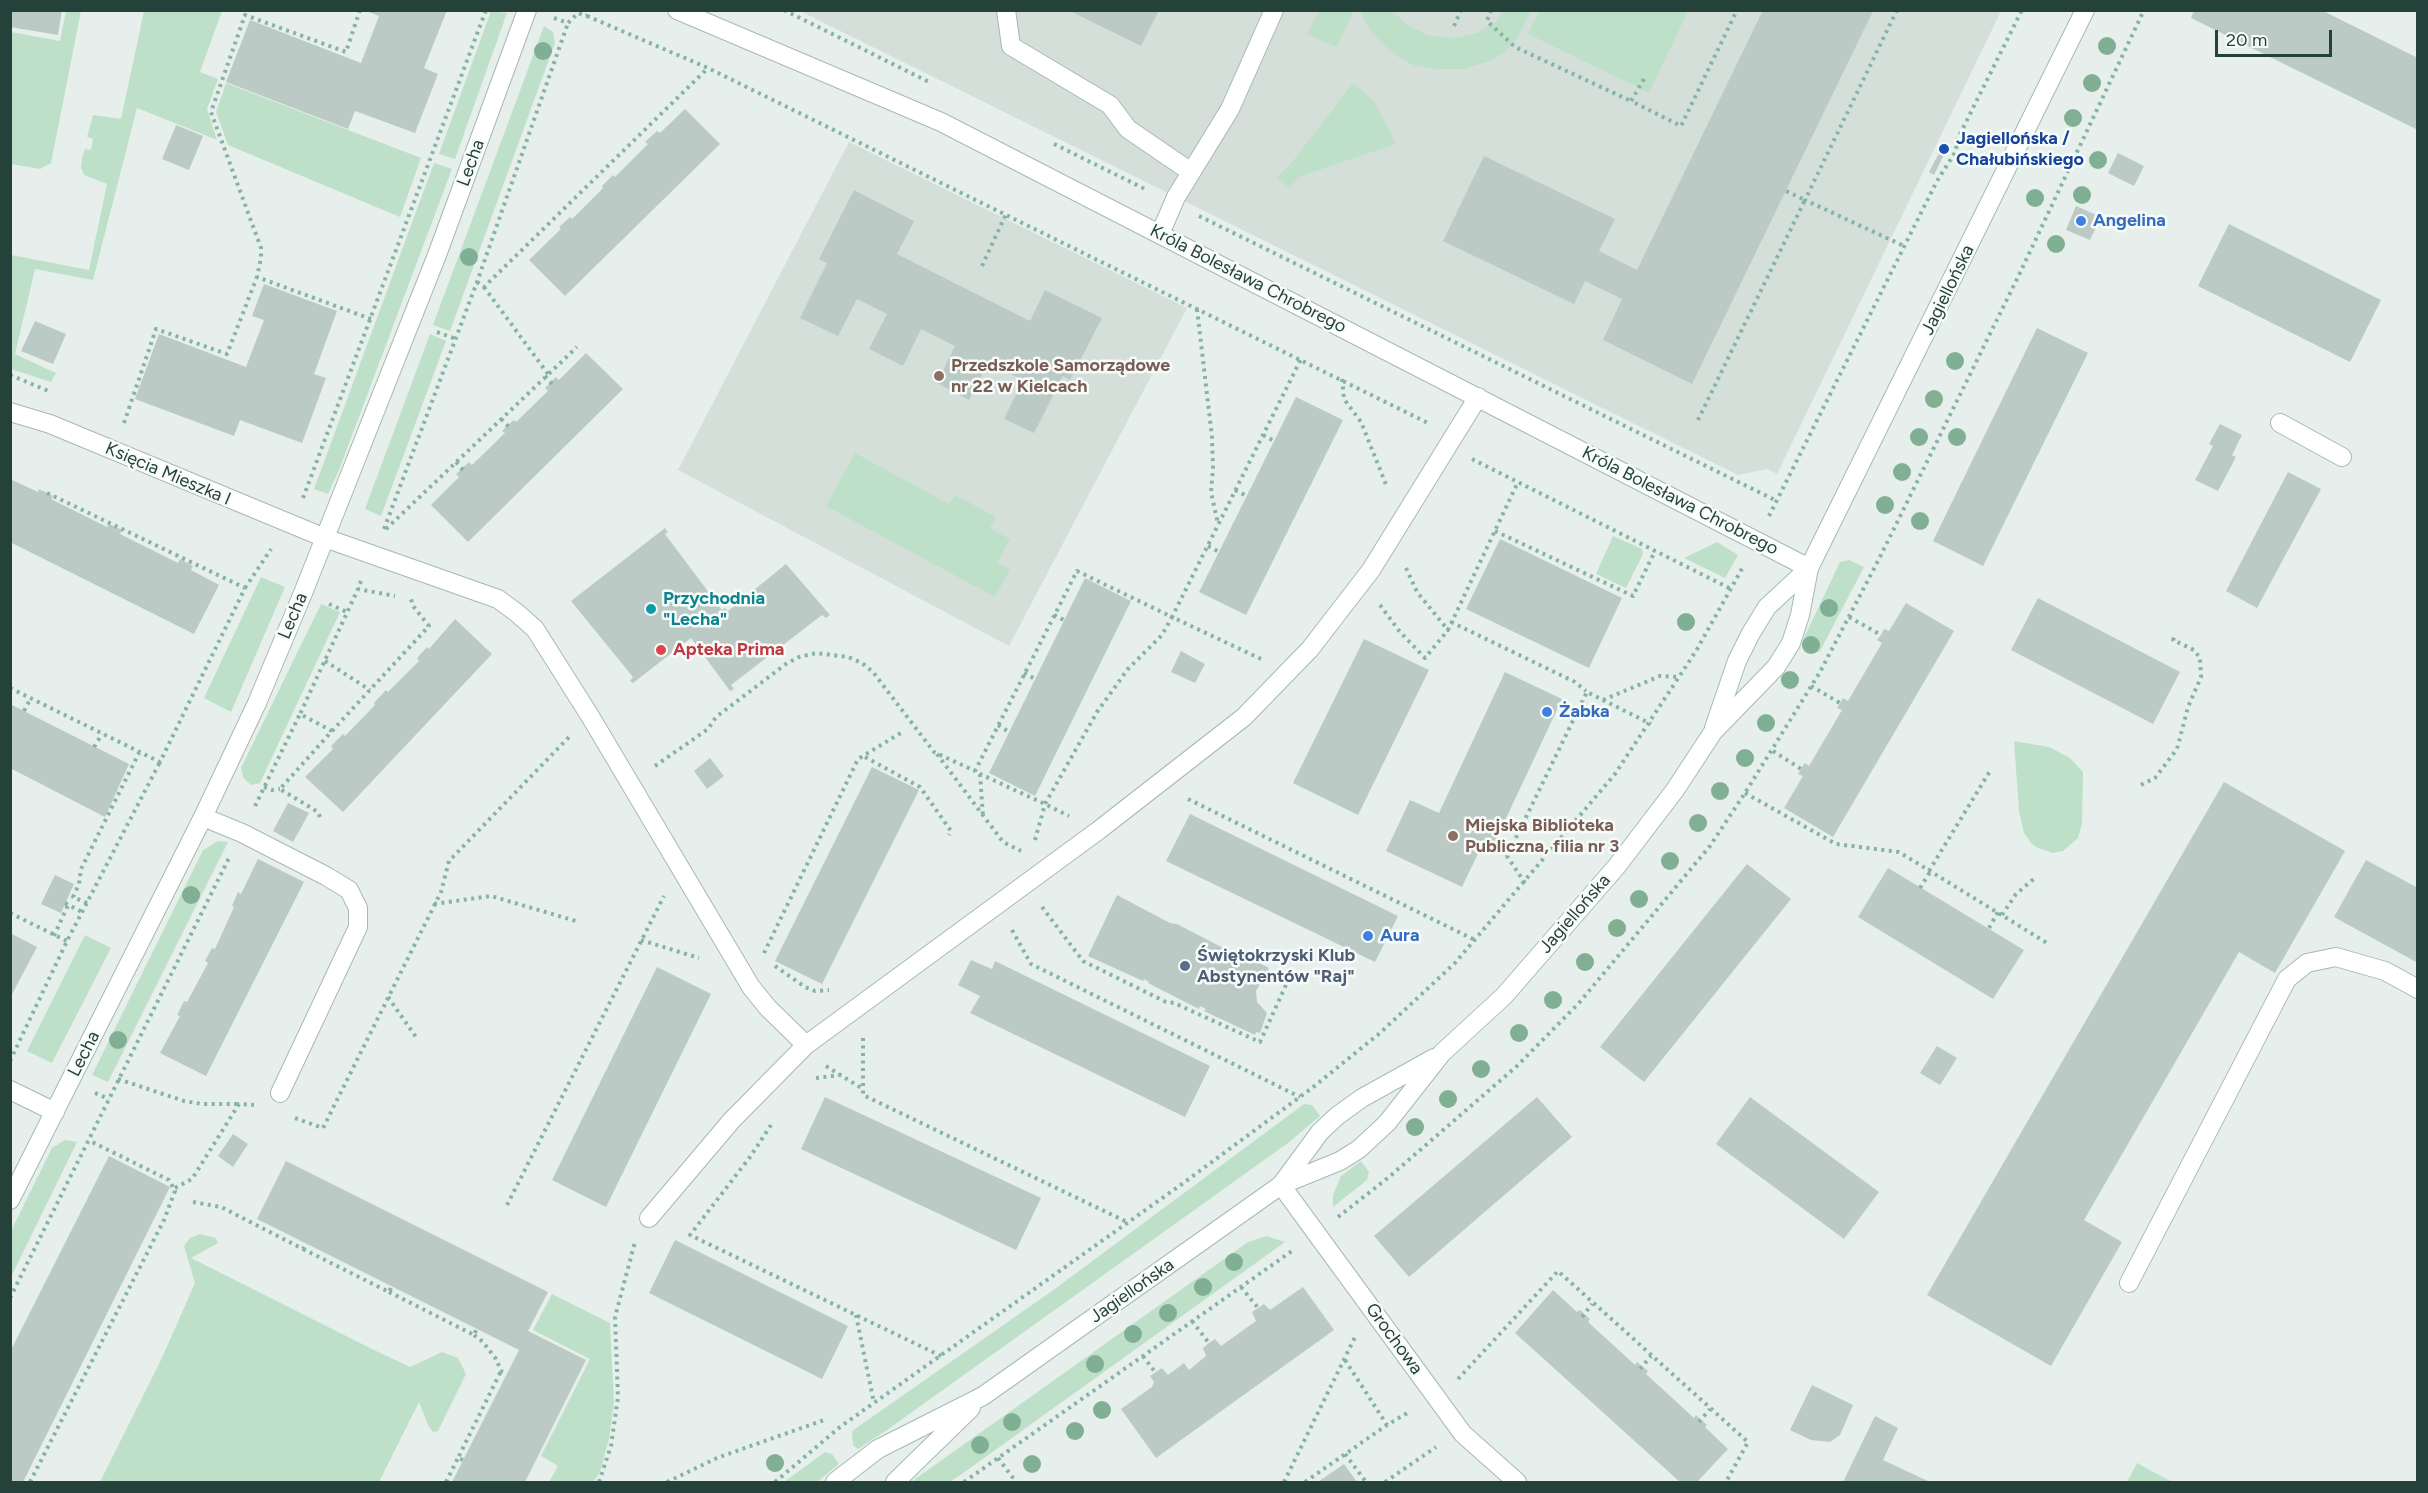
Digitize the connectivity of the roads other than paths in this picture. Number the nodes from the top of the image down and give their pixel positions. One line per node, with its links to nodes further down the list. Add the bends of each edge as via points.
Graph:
1 (526, 10): 12 (street, Lecha, via 437,255)
2 (677, 10): 7 (street, Króla Bolesława Chrobrego, via 941,122)
3 (1006, 10): 6 (street, via 1011,46 1110,105 1128,129)
4 (1274, 10): 6 (street, via 1230,109)
5 (2085, 10): 13 (street, Jagiellońska)
6 (1191, 172): 7 (street)
7 (1160, 234): 8 (street, Króla Bolesława Chrobrego)
8 (1478, 397): 13 (street, Króla Bolesława Chrobrego); 17 (street, via 1371,570 1310,649 1244,717 1027,884)
9 (10, 412): 12 (street, Księcia Mieszka I, via 50,424)
10 (2280, 423): 11 (street)
11 (2342, 457)
12 (325, 538): 15 (street, Lecha, via 256,703); 17 (street, Księcia Mieszka I, via 498,599 535,630 751,987)
13 (1809, 568): 14 (street, Jagiellońska, via 1767,607 1745,643); 14 (street, Jagiellońska, via 1798,625 1785,652 1776,667)
14 (1713, 732): 18 (street, Jagiellońska, via 1617,866 1504,996)
15 (202, 817): 20 (street, via 242,833 349,890 358,908 358,927); 21 (street, Lecha)
16 (2418, 989): 25 (street, via 2385,971 2336,957 2307,963 2287,979)
17 (806, 1045): 24 (street, via 732,1120)
18 (1442, 1053): 22 (street, Jagiellońska, via 1337,1116 1320,1132); 22 (street, Jagiellońska, via 1387,1123 1359,1149)
19 (10, 1090): 21 (street)
20 (280, 1094)
21 (55, 1112): 23 (street, Lecha)
22 (1281, 1185): 26 (street, Jagiellońska); 29 (street, Grochowa, via 1463,1434)
23 (10, 1200)
24 (649, 1218)
25 (2129, 1283)
26 (983, 1396): 27 (street, Jagiellońska, via 878,1449); 28 (street, Jagiellońska)
27 (835, 1482)
28 (895, 1482)
29 (1517, 1482)

